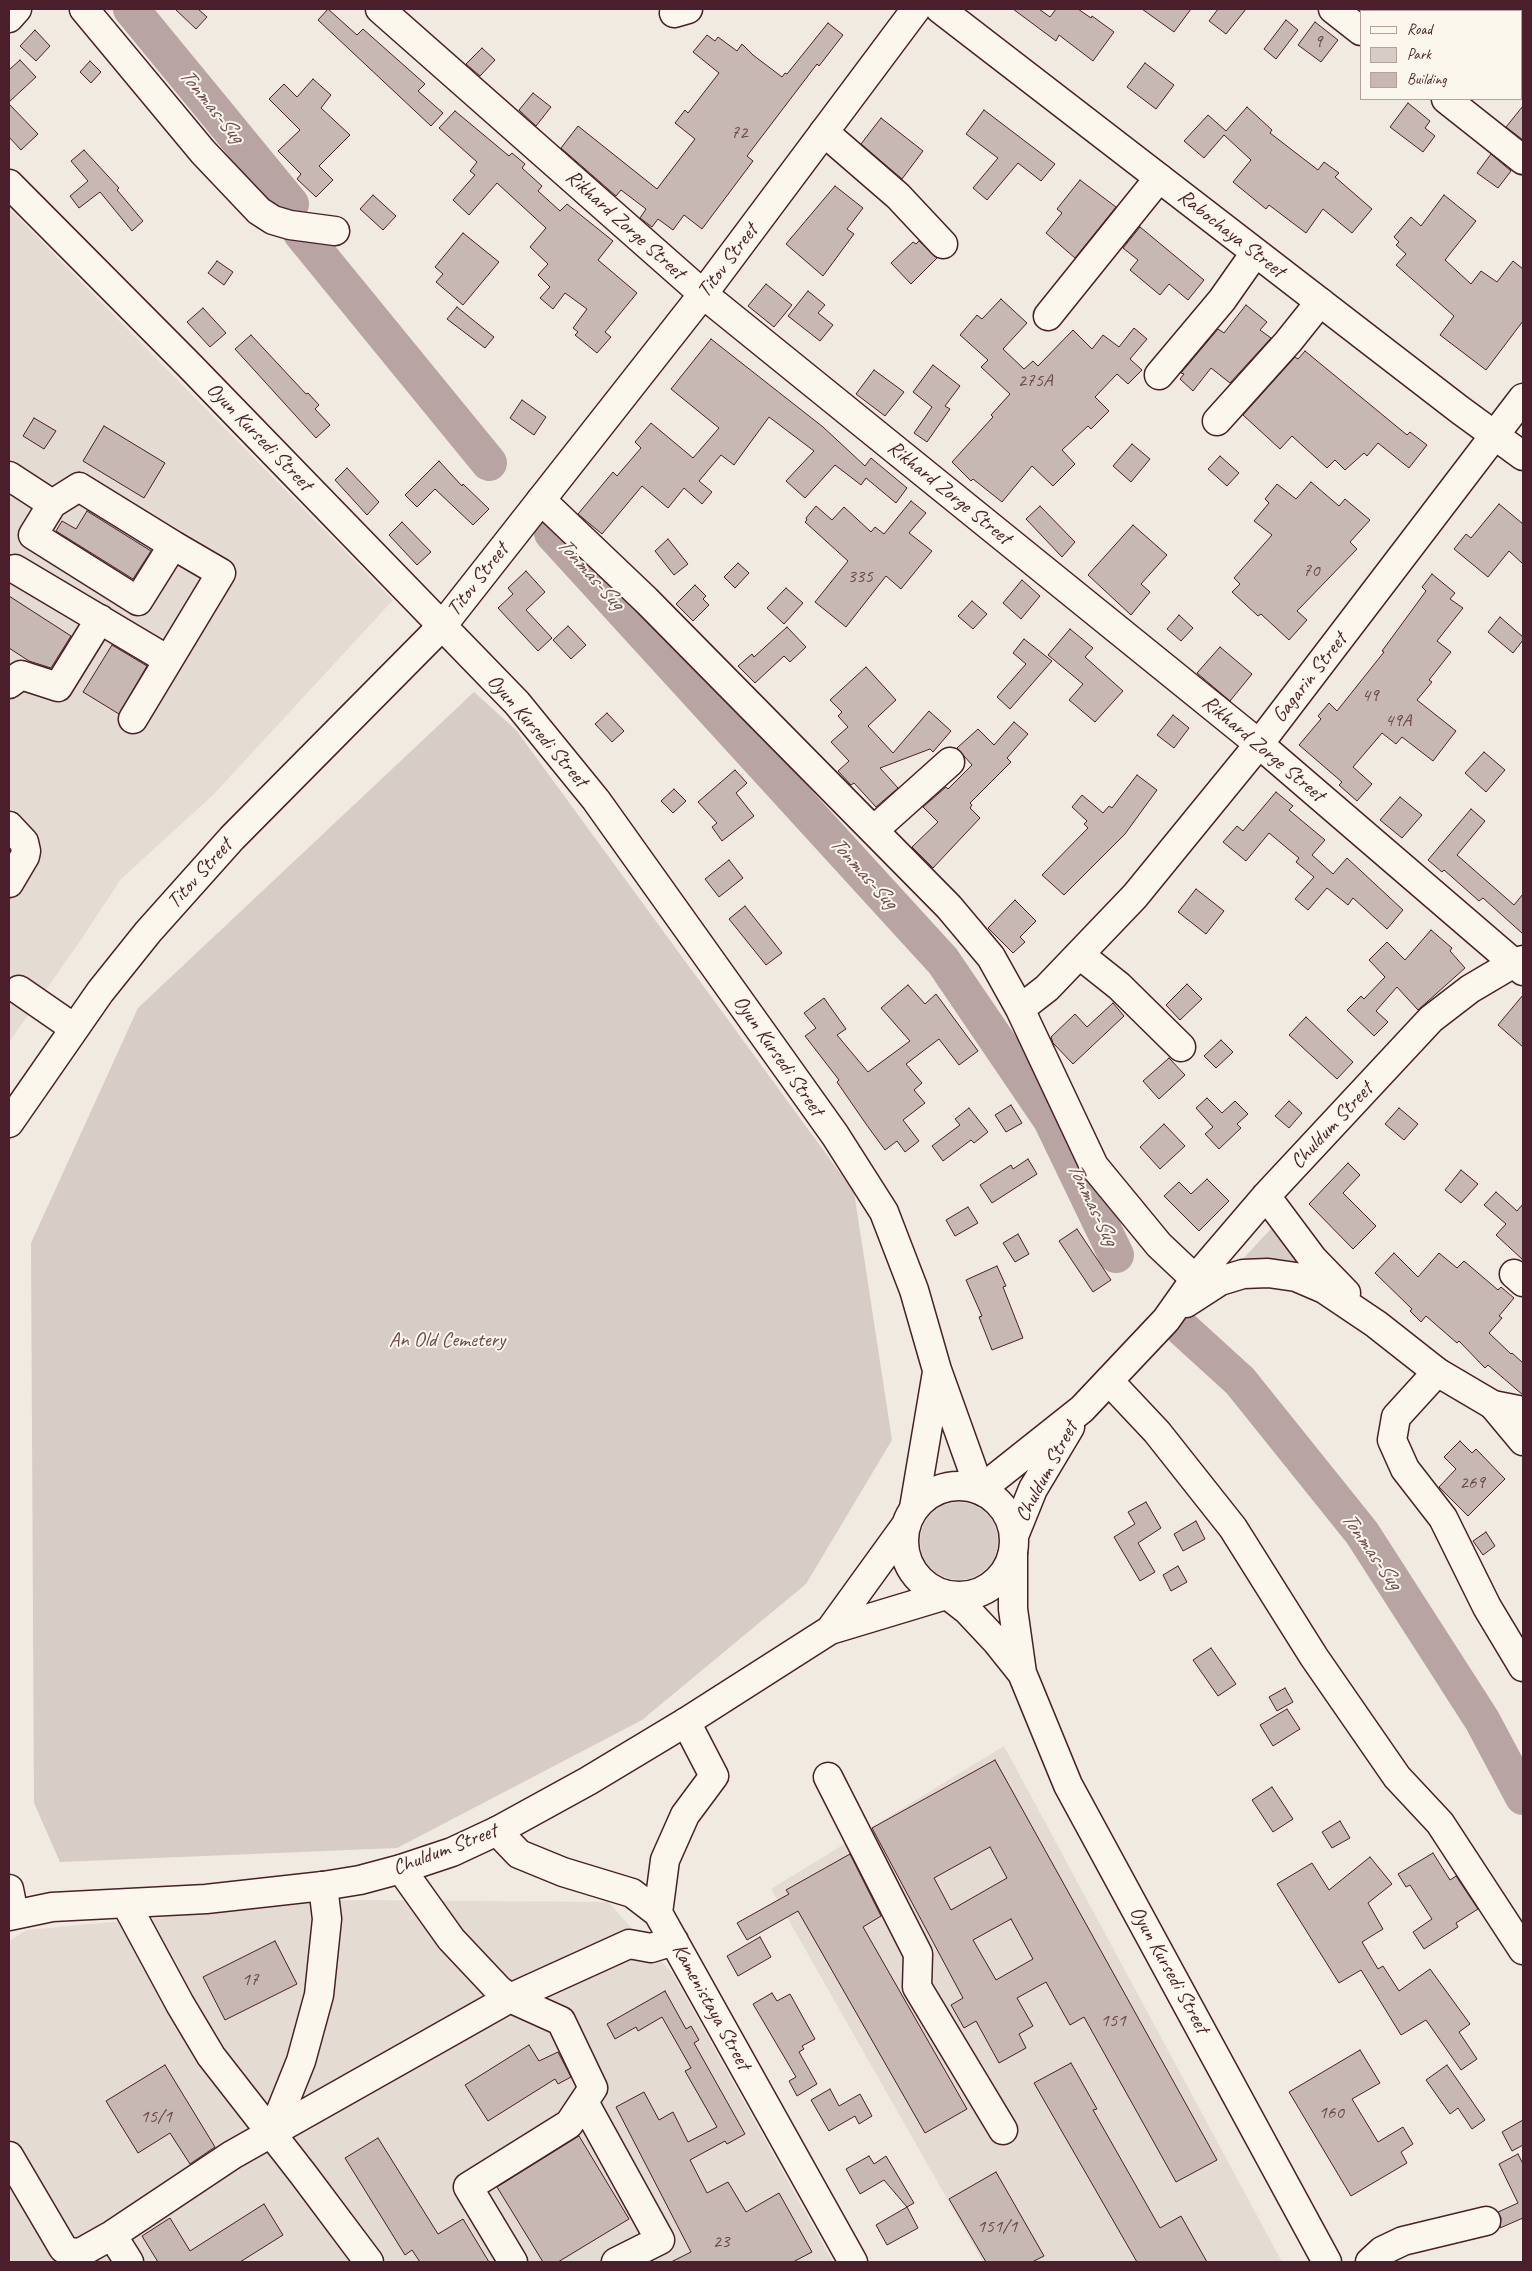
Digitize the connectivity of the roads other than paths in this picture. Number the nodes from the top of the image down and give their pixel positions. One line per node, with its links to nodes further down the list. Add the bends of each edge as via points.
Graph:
1 (16, 9): 7 (street)
2 (84, 9): 14 (street, via 203,152 259,211 290,225)
3 (380, 9): 17 (street, Rikhard Zorge Street)
4 (916, 9): 10 (street, Titov Street)
5 (940, 9): 12 (street, Rabochaya Street)
6 (1333, 9): 8 (street)
7 (9, 18)
8 (1360, 30)
9 (1447, 100): 11 (street)
10 (824, 132): 15 (street, via 898,196); 17 (street, Titov Street)
11 (1523, 160)
12 (1159, 178): 16 (street, Rabochaya Street); 19 (street)
13 (9, 184): 31 (street, Oyun Kursedi Street)
14 (335, 231)
15 (943, 244)
16 (1255, 253): 18 (street, Rabochaya Street); 20 (street, via 1222,300)
17 (703, 294): 26 (street, Titov Street); 35 (street, Rikhard Zorge Street)
18 (1320, 302): 22 (street); 23 (street, Rabochaya Street)
19 (1048, 316)
20 (1159, 375)
21 (1523, 398): 23 (street, Gagarin Street)
22 (1217, 421)
23 (1496, 435): 24 (street, Rabochaya Street); 35 (street, Gagarin Street)
24 (1523, 456)
25 (9, 476): 27 (street)
26 (541, 500): 31 (street, Titov Street); 38 (street, via 653,607)
27 (52, 504): 28 (street, via 79,487); 28 (street, via 33,535 138,601)
28 (173, 545): 32 (street, via 220,573)
29 (15, 569): 30 (street)
30 (100, 619): 32 (street); 33 (street, via 58,687 21,675)
31 (442, 626): 44 (street, Titov Street, via 198,875 125,959); 51 (street, Oyun Kursedi Street, via 517,703 596,800 872,1190 895,1236)
32 (168, 660): 34 (street)
33 (9, 684)
34 (134, 719)
35 (1259, 744): 40 (street, Gagarin Street, via 1136,896); 41 (street, Rikhard Zorge Street)
36 (950, 762): 38 (street)
37 (9, 826): 39 (street, via 24,842 26,851)
38 (874, 830): 43 (street, via 949,907 990,958)
39 (9, 883)
40 (1080, 955): 43 (street, Gagarin Street); 45 (street, via 1119,986)
41 (1520, 964): 47 (street, Chuldum Street, via 1470,988 1432,1020)
42 (12, 993): 44 (street)
43 (1020, 1009): 48 (street, via 1094,1166 1159,1245)
44 (74, 1028): 46 (street, Titov Street)
45 (1181, 1047)
46 (9, 1123)
47 (1266, 1196): 48 (street, Chuldum Street); 50 (street, via 1313,1259)
48 (1195, 1279): 49 (street, Chuldum Street)
49 (1166, 1320): 50 (street, Chuldum Street, via 1220,1281 1243,1274 1268,1273 1296,1277 1324,1289); 53 (street, Chuldum Street)
50 (1376, 1324): 52 (street, Chuldum Street)
51 (938, 1370): 58 (street, Oyun Kursedi Street); 59 (street, Oyun Kursedi Street)
52 (1437, 1372): 54 (street, Chuldum Street); 63 (street, via 1396,1417 1392,1440 1406,1469 1443,1518 1487,1607)
53 (1109, 1381): 55 (street, Chuldum Street); 74 (street, via 1157,1432 1233,1528 1320,1665 1397,1777 1440,1823)
54 (1493, 1406): 56 (street, Chuldum Street); 57 (street)
55 (1082, 1409): 58 (street, Chuldum Street); 60 (street, Chuldum Street, via 1033,1489)
56 (1523, 1411)
57 (1523, 1441)
58 (980, 1490): 59 (street, via 954,1486 939,1489 925,1497); 60 (street, via 1004,1508 1011,1521)
59 (910, 1517): 61 (street, via 903,1544 907,1562 917,1578 932,1590); 62 (street, Chuldum Street)
60 (1014, 1544): 61 (street, via 1007,1569 997,1582 982,1592 966,1596); 64 (street, Oyun Kursedi Street, via 1013,1609)
61 (947, 1595): 62 (street, Chuldum Street); 64 (street, Oyun Kursedi Street, via 979,1623)
62 (830, 1630): 65 (street, Chuldum Street)
63 (1523, 1666)
64 (1022, 1673): 87 (street, Oyun Kursedi Street, via 1068,1785)
65 (686, 1722): 67 (street, Chuldum Street); 72 (street, via 714,1776 685,1815 665,1860)
66 (828, 1778): 77 (street, via 918,1954 917,1988)
67 (497, 1831): 68 (street, Chuldum Street, via 452,1852); 72 (street, Kamenistaya Street, via 519,1854 563,1872 632,1893)
68 (401, 1869): 69 (street, Chuldum Street); 75 (street, via 451,1939)
69 (323, 1886): 70 (street, Chuldum Street); 78 (street, via 327,1919 319,1995 302,2061)
70 (126, 1904): 71 (street, Chuldum Street); 78 (street, via 211,2056)
71 (10, 1906)
72 (658, 1913): 73 (street, Kamenistaya Street)
73 (674, 1940): 75 (street, via 651,1948 629,1944); 86 (street, Kamenistaya Street)
74 (1523, 1950)
75 (510, 1998): 76 (street, via 561,2021 593,2088); 78 (street)
76 (584, 2102): 84 (street, via 569,2124 468,2187); 85 (street, via 660,2240)
77 (1003, 2130)
78 (272, 2133): 81 (street, via 232,2155); 83 (street)
79 (9, 2156): 81 (street, via 63,2248 80,2253)
80 (1486, 2221): 88 (street, via 1403,2241 1382,2251)
81 (112, 2235): 82 (street)
82 (129, 2262)
83 (369, 2262)
84 (512, 2262)
85 (616, 2262)
86 (854, 2262)
87 (1327, 2262)
88 (1370, 2262)

